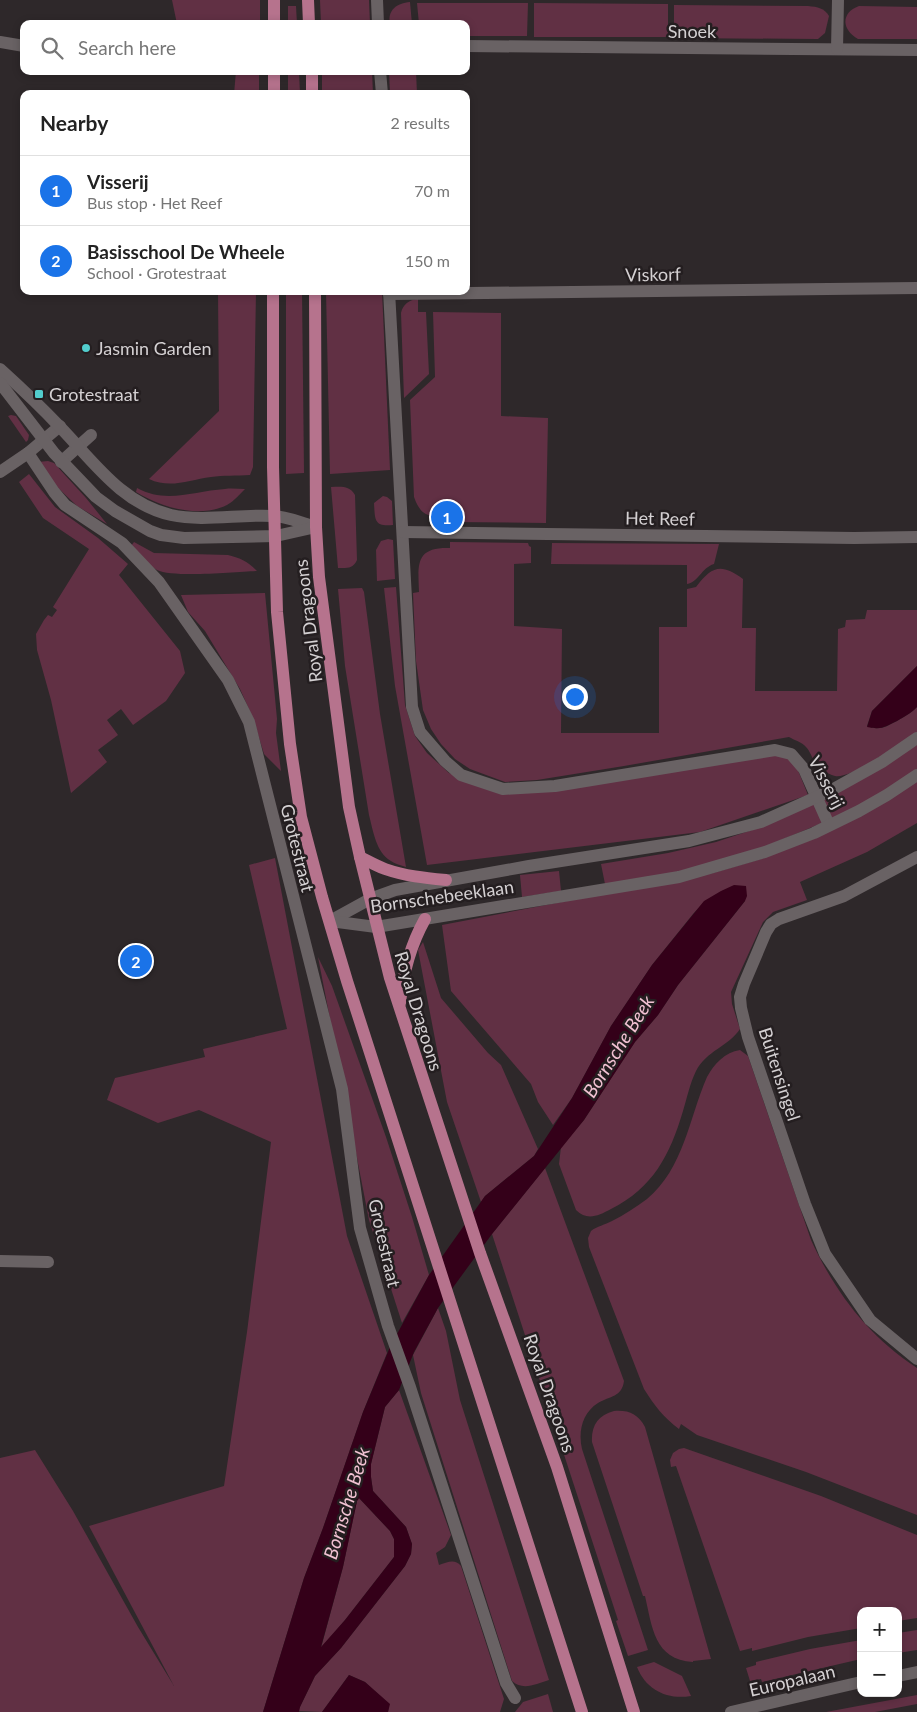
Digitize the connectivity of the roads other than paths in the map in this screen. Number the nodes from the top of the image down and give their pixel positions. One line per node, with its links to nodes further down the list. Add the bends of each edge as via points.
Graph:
1 (274, 0): 5 (main road)
2 (308, 0): 6 (main road)
3 (377, 0): 7 (street)
4 (838, 0): 11 (street)
5 (274, 20)
6 (309, 20)
7 (378, 20)
8 (0, 42): 9 (street)
9 (20, 45)
10 (470, 46): 11 (street, Snoek)
11 (838, 49): 12 (street, Snoek)
12 (917, 50)
13 (274, 75): 16 (main road)
14 (312, 75): 17 (main road)
15 (380, 75): 18 (street)
16 (274, 90)
17 (312, 90)
18 (382, 90)
19 (917, 288): 20 (street, Viskorf)
20 (470, 291)
21 (274, 295): 33 (main road, Royal Dragoons)
22 (314, 295): 34 (main road, Royal Dragoons)
23 (389, 295): 35 (street, Visserij)
24 (0, 370): 26 (street)
25 (0, 383): 28 (street)
26 (60, 426): 28 (street); 29 (street)
27 (91, 435): 29 (street)
28 (44, 440): 30 (street); 31 (street)
29 (79, 447): 31 (street); 33 (street, via 119,488 154,511 189,518)
30 (28, 453): 32 (street); 56 (street, Grotestraat, via 65,505 122,543 159,582 228,680 249,722 342,1089 360,1228 388,1326 506,1683)
31 (61, 462): 36 (street, via 96,497 133,522 161,535 184,538)
32 (0, 472)
33 (275, 516): 34 (street); 36 (main road, Royal Dragoons)
34 (316, 527): 36 (street); 42 (main road, Royal Dragoons, via 321,595 346,788)
35 (403, 532): 37 (street, Het Reef); 40 (street, Visserij, via 412,708 420,732 461,775 503,789 556,786 775,750 791,754 804,769)
36 (276, 536): 47 (main road, Royal Dragoons, via 277,612 290,744 302,817)
37 (917, 537)
38 (917, 738): 40 (street, Bornschebeeklaan, via 882,762)
39 (917, 775): 41 (street, Bornschebeeklaan, via 880,799)
40 (817, 797): 41 (street, Visserij); 44 (street, Bornschebeeklaan, via 760,822 689,841)
41 (829, 825): 46 (street, Bornschebeeklaan, via 765,852 678,877)
42 (360, 857): 44 (main road, via 398,873); 45 (main road, Royal Dragoons)
43 (917, 857): 52 (street, Buitensingel, via 844,896 771,924 740,997 748,1037 825,1254 870,1320)
44 (446, 880): 45 (street, Bornschebeeklaan, via 395,890)
45 (370, 899): 47 (street, Bornschebeeklaan); 48 (main road, Royal Dragoons)
46 (425, 919): 48 (street, Bornschebeeklaan); 49 (main road, via 409,951 402,980)
47 (330, 921): 48 (street, Bornschebeeklaan); 57 (main road, Royal Dragoons)
48 (376, 927): 49 (main road, Royal Dragoons)
49 (400, 1010): 58 (main road, Royal Dragoons, via 480,1253 557,1467)
50 (0, 1261): 51 (street)
51 (48, 1262)
52 (917, 1359)
53 (917, 1672): 54 (street)
54 (902, 1675)
55 (857, 1683): 59 (street, Europalaan)
56 (516, 1698)
57 (582, 1712)
58 (634, 1712)
59 (731, 1712)

